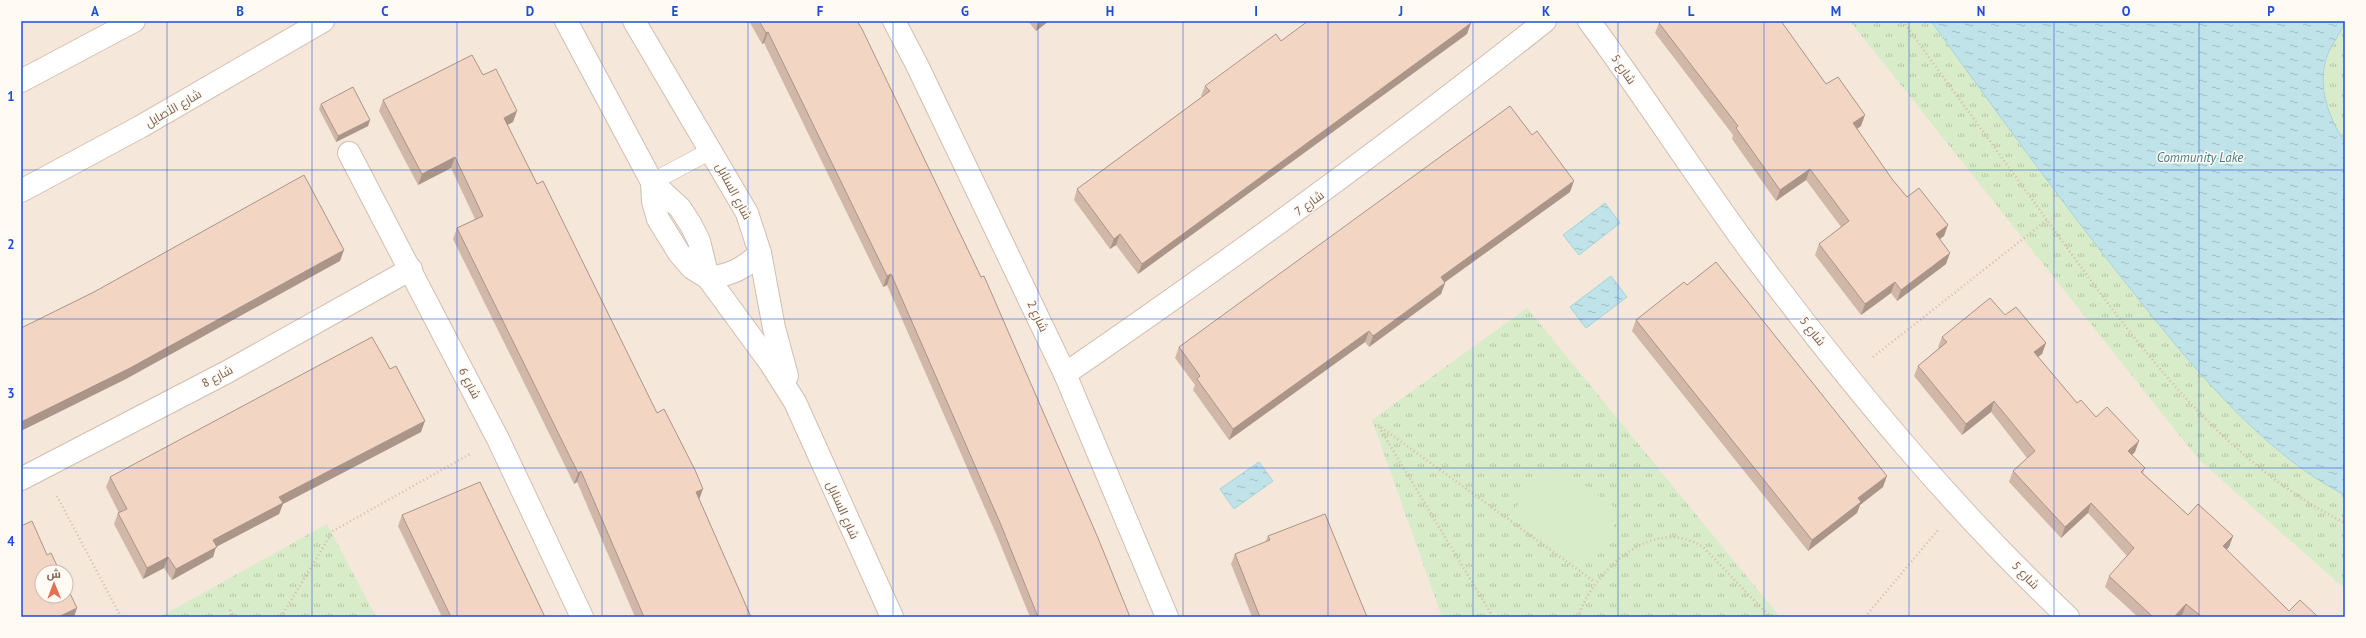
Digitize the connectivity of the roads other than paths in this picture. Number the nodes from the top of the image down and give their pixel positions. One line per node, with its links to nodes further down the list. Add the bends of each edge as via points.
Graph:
1 (134, 21): 8 (street)
2 (323, 21): 12 (street, شارع الأصايل)
3 (566, 21): 11 (street, شارع السنابل)
4 (634, 21): 9 (street, شارع السنابل)
5 (894, 21): 16 (street, شارع 2, via 921,72)
6 (1545, 21): 16 (street, شارع 7, via 1323,192 1195,285)
7 (1589, 21): 22 (street, شارع 5, via 1756,258 1848,376 1959,506)
8 (21, 81)
9 (712, 150): 11 (lane); 13 (street, شارع السنابل, via 747,213)
10 (349, 153): 14 (street, شارع 6)
11 (652, 182): 15 (street, شارع السنابل, via 653,202 658,219 668,237 692,268)
12 (21, 191)
13 (760, 253): 15 (street, via 737,271); 17 (street, شارع السنابل, via 774,328)
14 (411, 269): 18 (street, شارع 8, via 227,372); 19 (street, شارع 6, via 498,439)
15 (708, 278): 17 (street, شارع السنابل, via 772,364)
16 (1065, 374): 21 (street, شارع 2)
17 (795, 402): 20 (street, شارع السنابل)
18 (21, 478)
19 (582, 617)
20 (892, 617)
21 (1168, 617)
22 (2068, 617)

